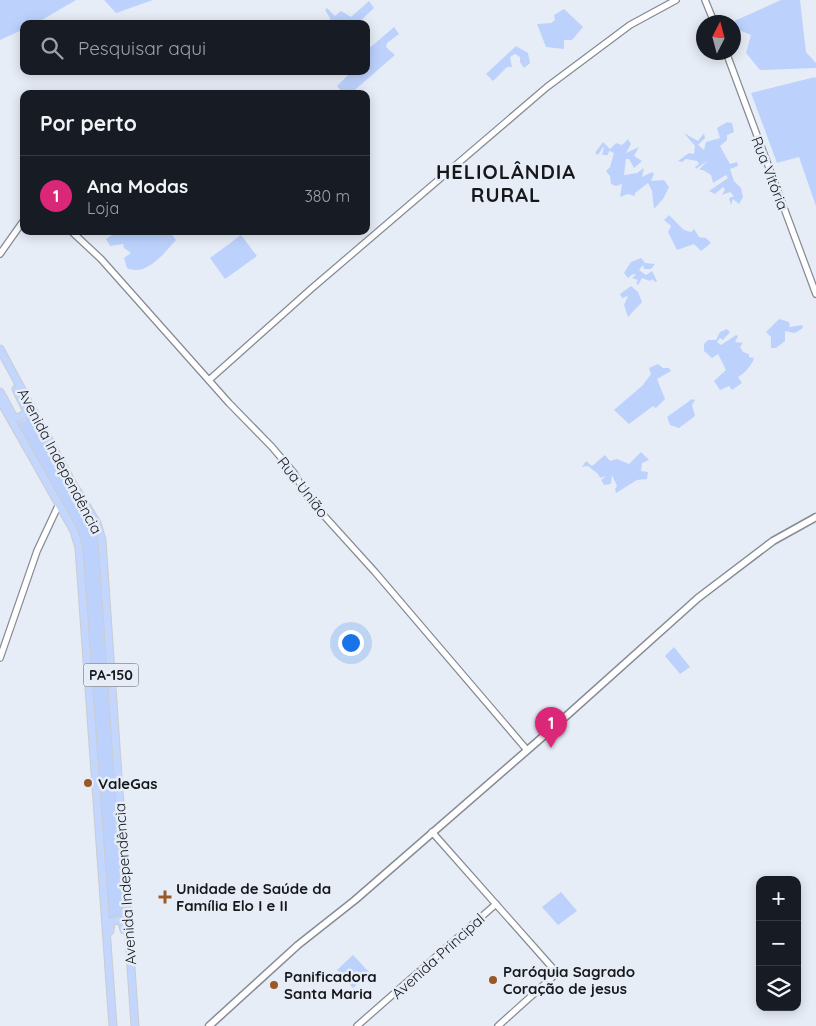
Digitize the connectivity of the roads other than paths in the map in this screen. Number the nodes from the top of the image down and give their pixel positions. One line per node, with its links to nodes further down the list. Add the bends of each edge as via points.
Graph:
1 (676, 0): 11 (street, via 630,25 547,86)
2 (705, 0): 3 (street)
3 (711, 15)
4 (729, 60): 8 (street, Rua Vitória)
5 (20, 226): 7 (street)
6 (75, 235): 11 (street, Rua União, via 101,259)
7 (0, 254)
8 (816, 294)
9 (0, 349): 20 (main road, Avenida Independência / PA-150, via 97,523 102,540)
10 (0, 355): 12 (main road, via 26,410 23,416 13,416)
11 (209, 380): 17 (street, Rua União, via 286,463 308,498)
12 (0, 392)
13 (0, 400): 14 (main road, Avenida Independência / PA-150)
14 (59, 504): 16 (street, via 34,558); 21 (main road, Avenida Independência / PA-150, via 74,531 81,555)
15 (816, 517): 17 (main road, via 774,540 698,598)
16 (0, 658)
17 (527, 750): 18 (main road)
18 (432, 832): 19 (street); 22 (main road, via 298,945)
19 (496, 904): 26 (street, Avenida Principal); 27 (street, via 557,973)
20 (132, 982): 21 (main road, via 124,925 120,920 114,920 109,926); 24 (main road, Avenida Independência / PA-150)
21 (110, 987): 23 (main road, Avenida Independência / PA-150)
22 (218, 1023): 25 (main road)
23 (113, 1026)
24 (135, 1026)
25 (209, 1026)
26 (357, 1026)
27 (498, 1026)

